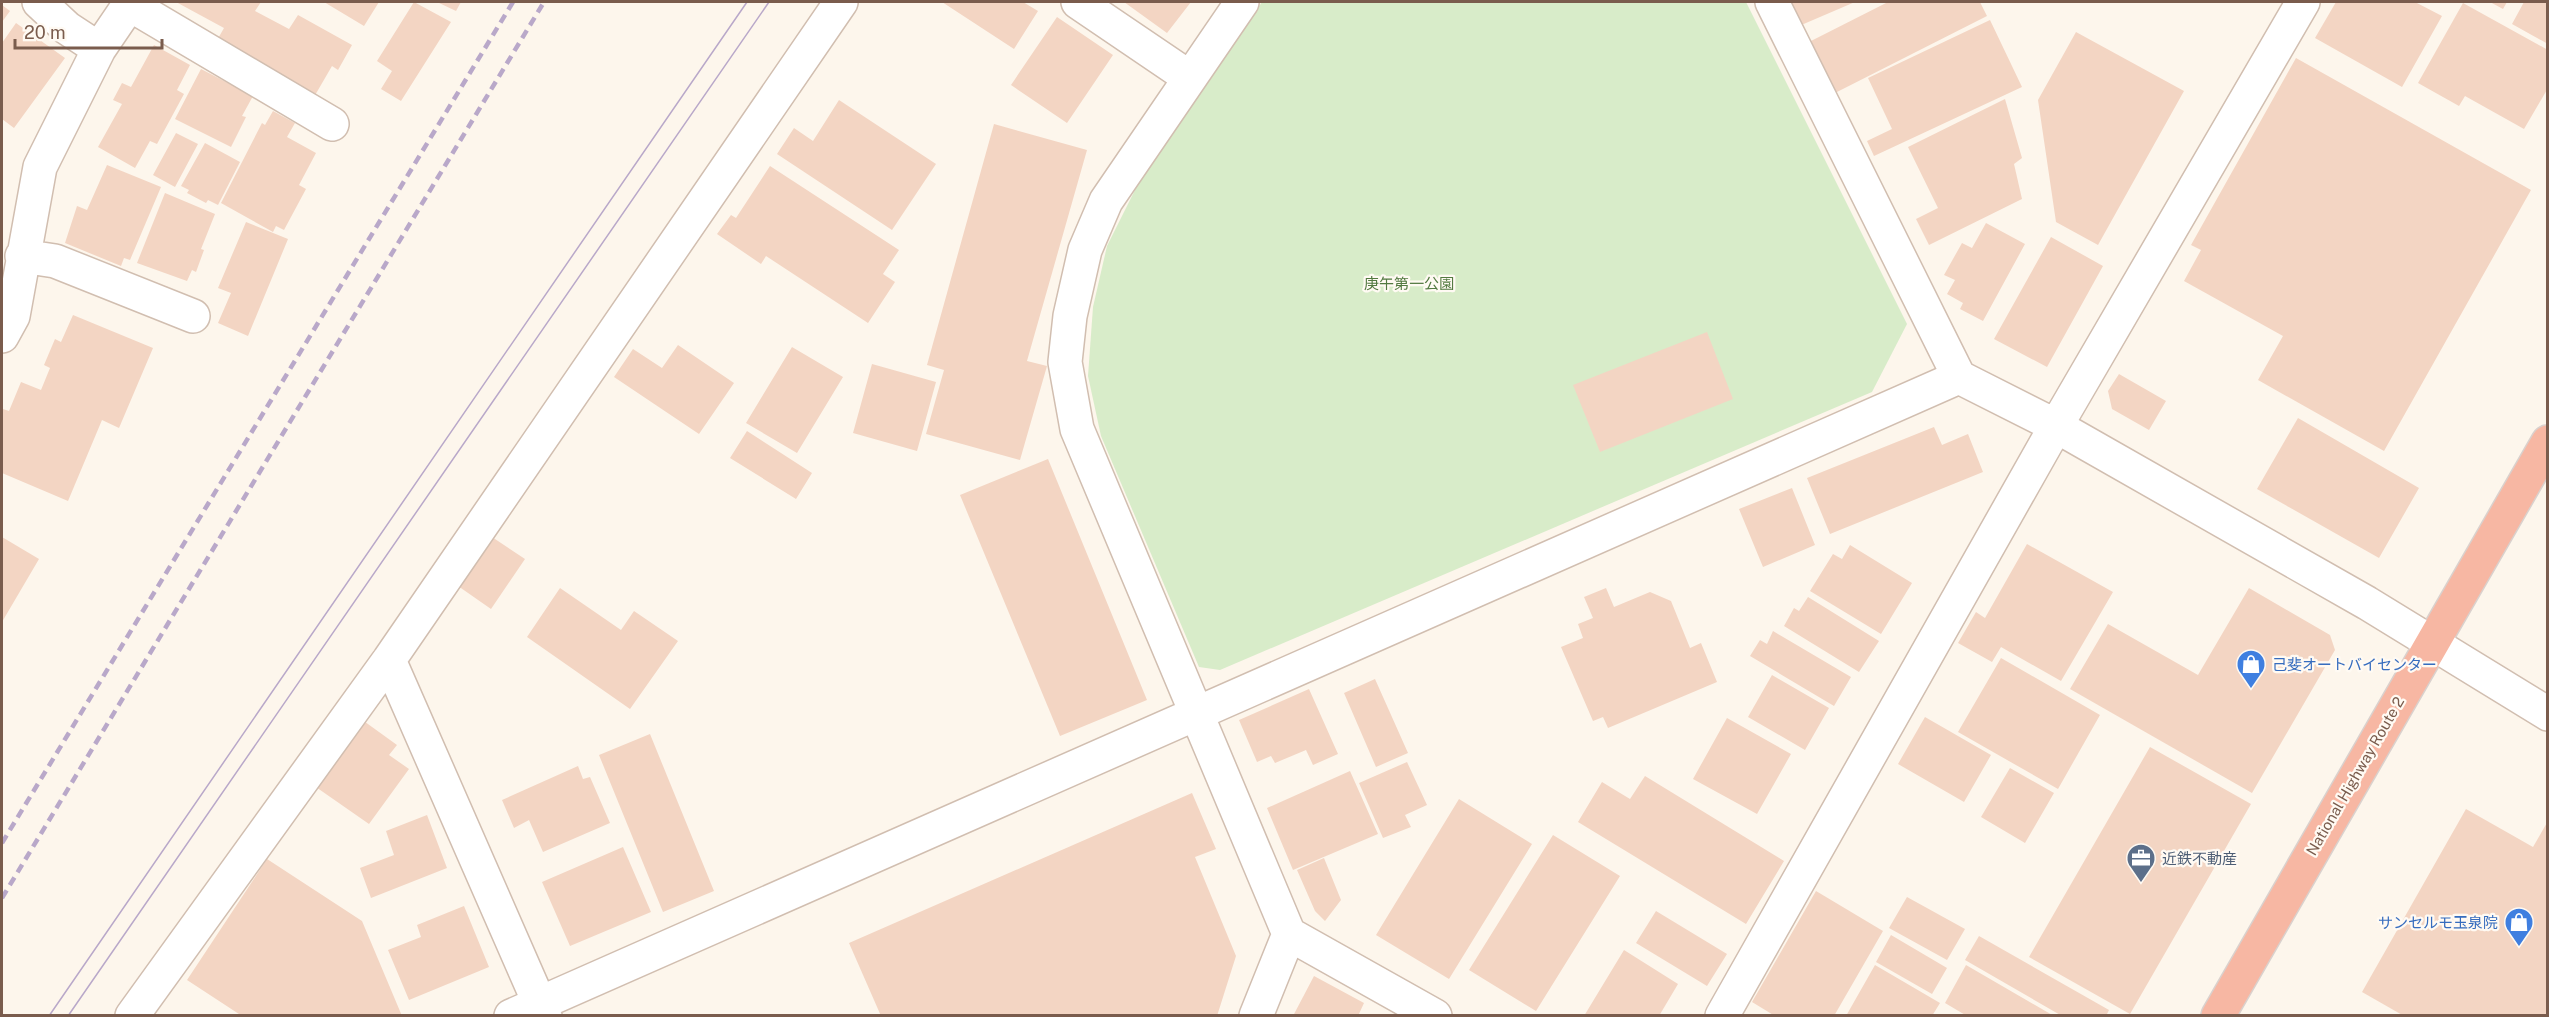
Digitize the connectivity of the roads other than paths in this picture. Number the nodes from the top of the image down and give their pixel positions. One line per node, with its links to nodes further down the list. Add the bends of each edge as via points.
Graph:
1 (39, 2): 8 (street, via 67,28)
2 (841, 2): 18 (street)
3 (1078, 2): 9 (street)
4 (1242, 2): 9 (street)
5 (1773, 2): 14 (street)
6 (2302, 2): 15 (street)
7 (130, 3): 8 (street); 10 (street)
8 (99, 49): 11 (street, via 40,167)
9 (1190, 78): 20 (street, via 1106,201 1085,250 1070,316 1065,362 1077,429)
10 (332, 124)
11 (22, 256): 12 (street, via 55,261); 13 (street, via 13,316)
12 (193, 316)
13 (2, 334)
14 (1959, 377): 15 (street); 20 (street)
15 (2056, 426): 17 (street); 26 (street)
16 (2547, 442): 17 (highway, National Highway Route 2)
17 (2432, 642): 19 (street); 27 (highway, National Highway Route 2)
18 (389, 660): 22 (street); 23 (street)
19 (2547, 714)
20 (1196, 715): 21 (street); 22 (street)
21 (1289, 934): 24 (street); 25 (street)
22 (532, 1012)
23 (132, 1016)
24 (1256, 1016)
25 (1435, 1016)
26 (1722, 1016)
27 (2218, 1016)

